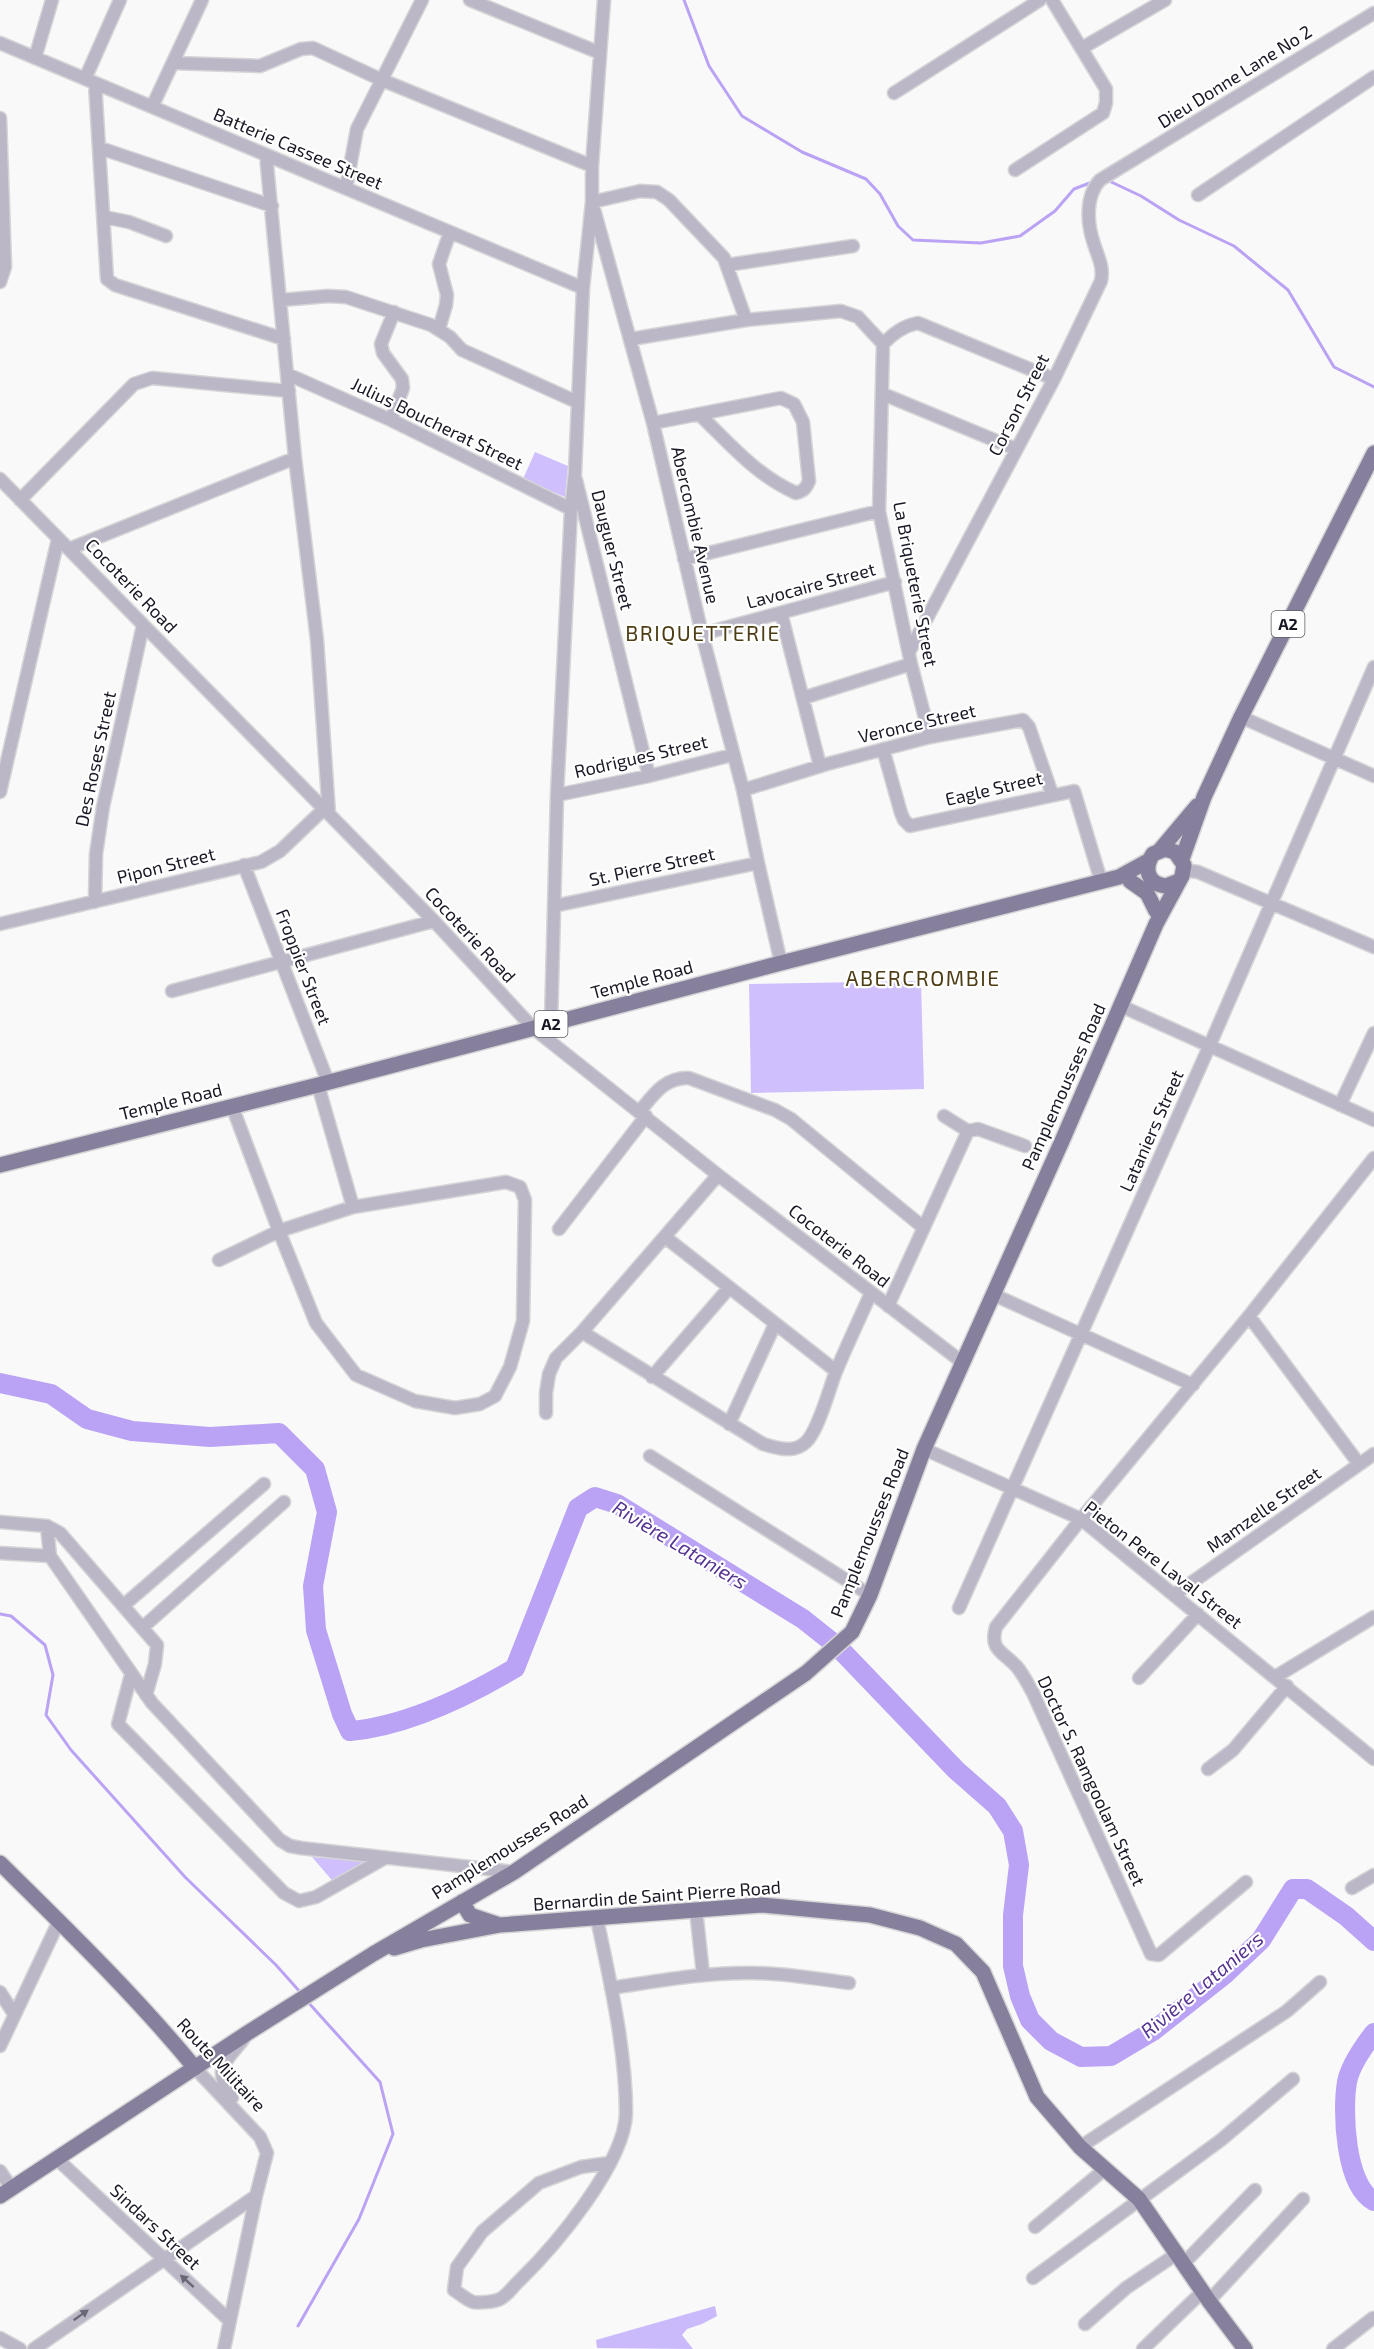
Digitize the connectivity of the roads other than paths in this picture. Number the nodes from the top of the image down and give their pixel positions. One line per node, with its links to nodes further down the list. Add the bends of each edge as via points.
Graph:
1 (52, 0): 14 (street)
2 (120, 0): 18 (street)
3 (202, 0): 15 (street)
4 (422, 0): 17 (street)
5 (470, 0): 13 (street)
6 (604, 0): 13 (street)
7 (1040, 0): 19 (street)
8 (1052, 0): 12 (street)
9 (1165, 0): 12 (street)
10 (1374, 13): 26 (street, Dieu Donne Lane No 2)
11 (0, 43): 14 (street, Batterie Cassee Street)
12 (1083, 48): 25 (street, via 1106,89 1102,112)
13 (600, 53): 24 (street)
14 (35, 58): 18 (street, Batterie Cassee Street)
15 (173, 63): 17 (street, via 260,66 313,48); 20 (street)
16 (1374, 77): 28 (street)
17 (382, 80): 24 (street); 27 (street, via 357,129)
18 (90, 81): 20 (street, Batterie Cassee Street); 22 (street)
19 (894, 93)
20 (152, 107): 23 (street, Batterie Cassee Street)
21 (0, 118): 36 (street, via 5,267)
22 (100, 148): 30 (street); 31 (street)
23 (266, 155): 27 (street, Batterie Cassee Street); 30 (street)
24 (592, 166): 29 (street)
25 (1015, 170)
26 (1115, 172): 46 (street, Corson Street, via 1100,180 1089,202 1091,234 1102,274)
27 (346, 188): 32 (street, Batterie Cassee Street)
28 (1198, 195)
29 (592, 202): 35 (street, via 640,191 657,192 713,245); 37 (street); 43 (street, Abercombie Avenue)
30 (272, 206): 38 (street)
31 (104, 217): 33 (street); 42 (street, via 106,279 110,282)
32 (450, 232): 37 (street, Batterie Cassee Street); 41 (street, via 439,264 447,295)
33 (166, 236)
34 (853, 246): 35 (street)
35 (727, 265): 40 (street)
36 (0, 282)
37 (583, 288): 49 (street)
38 (281, 300): 39 (street, via 346,297); 42 (street)
39 (394, 312): 41 (street); 51 (street, via 381,344 402,379 403,388)
40 (746, 320): 43 (street); 44 (street, via 841,311 858,317)
41 (439, 330): 49 (street, via 462,350)
42 (284, 339): 45 (street)
43 (631, 339): 52 (street, Abercombie Avenue)
44 (883, 344): 46 (street, via 894,332 918,323); 48 (street, La Briqueterie Street)
45 (287, 374): 47 (street); 51 (street, Julius Boucherat Street)
46 (1054, 379): 53 (street, Corson Street)
47 (289, 391): 54 (street); 58 (street, via 152,378 134,384)
48 (883, 394): 53 (street); 60 (street, La Briqueterie Street)
49 (577, 402): 56 (street)
50 (700, 415): 50 (street, via 781,398 795,404 803,422 807,486 796,493 769,478); 52 (street)
51 (391, 420): 59 (street, Julius Boucherat Street)
52 (653, 423): 63 (street, Abercombie Avenue)
53 (1016, 449): 68 (street, Corson Street)
54 (295, 458): 62 (street); 84 (street, via 317,640)
55 (1373, 459): 71 (main road, A2)
56 (574, 472): 59 (street); 77 (street, Dauguer Street)
57 (0, 478): 58 (street, Cocoterie Road)
58 (21, 500): 61 (street, Cocoterie Road)
59 (571, 509): 82 (street)
60 (879, 511): 63 (street); 64 (street, La Briqueterie Street)
61 (58, 539): 62 (street, Cocoterie Road); 80 (street)
62 (69, 549): 66 (street, Cocoterie Road)
63 (684, 559): 67 (street, Abercombie Avenue)
64 (895, 582): 65 (street, Lavocaire Street); 68 (street, La Briqueterie Street)
65 (781, 613): 67 (street, Lavocaire Street); 70 (street)
66 (143, 625): 84 (street, Cocoterie Road); 93 (street, Des Roses Street, via 104,807 96,854)
67 (702, 634): 74 (street, Abercombie Avenue)
68 (910, 658): 70 (street); 72 (street, La Briqueterie Street)
69 (1374, 667): 75 (street, Lataniers Street)
70 (803, 698): 76 (street)
71 (1241, 717): 75 (street); 83 (main road, A2)
72 (930, 737): 73 (street, Veronce Street); 81 (street, Veronce Street, via 1023,720 1029,727)
73 (884, 749): 76 (street, Veronce Street); 81 (street, Eagle Street, via 901,813 910,825)
74 (732, 755): 77 (street, Rodrigues Street); 79 (street, Abercombie Avenue)
75 (1333, 759): 78 (street); 94 (street, Lataniers Street)
76 (820, 766): 79 (street, Veronce Street)
77 (649, 776): 82 (street, Rodrigues Street)
78 (1374, 776)
79 (743, 790): 87 (street, Abercombie Avenue)
80 (0, 792)
81 (1052, 794): 91 (street, Eagle Street, via 1072,790 1076,793)
82 (557, 795): 95 (street)
83 (1204, 797): 85 (main road, A2); 89 (main road, A2)
84 (327, 812): 88 (street, Pipon Street, via 280,851 261,862); 97 (street, Cocoterie Road)
85 (1160, 850): 86 (main road, A2); 89 (main road, via 1175,852)
86 (1148, 861): 90 (main road, Temple Road / A2); 92 (main road, via 1147,872)
87 (758, 863): 95 (street, St. Pierre Street); 101 (street, Abercombie Avenue)
88 (244, 865): 93 (street, Pipon Street); 100 (street, Froppier Street)
89 (1182, 870): 92 (main road, A2, via 1171,886); 94 (street, via 1198,872); 96 (main road, Pamplemousses Road)
90 (1125, 879): 91 (main road, Temple Road / A2); 92 (main road, Temple Road / A2); 96 (main road, via 1147,893)
91 (1101, 881): 101 (main road, Temple Road / A2)
92 (1155, 883): 96 (main road)
93 (95, 902): 98 (street, Pipon Street)
94 (1272, 903): 99 (street); 107 (street, Lataniers Street)
95 (554, 906): 104 (street)
96 (1156, 917): 103 (main road, Pamplemousses Road)
97 (434, 921): 100 (street); 105 (street, Cocoterie Road)
98 (0, 924)
99 (1374, 947)
100 (282, 962): 102 (street); 108 (street, Froppier Street)
101 (782, 963): 104 (main road, Temple Road / A2)
102 (172, 991)
103 (1121, 1006): 107 (street); 127 (main road, Pamplemousses Road)
104 (551, 1023): 105 (main road, Temple Road / A2)
105 (533, 1028): 108 (main road, Temple Road / A2); 111 (street, Cocoterie Road)
106 (1374, 1033): 109 (street)
107 (1209, 1047): 109 (street); 132 (street, Lataniers Street)
108 (323, 1084): 110 (main road, Temple Road / A2); 119 (street, Froppier Street)
109 (1340, 1105): 113 (street)
110 (232, 1106): 117 (main road, Temple Road / A2); 122 (street)
111 (643, 1114): 118 (street, Cocoterie Road); 120 (street, via 661,1087 682,1078 775,1110); 121 (street)
112 (945, 1116): 114 (street)
113 (1374, 1120)
114 (968, 1131): 115 (street, via 978,1129); 120 (street)
115 (1025, 1146)
116 (1374, 1158): 129 (street)
117 (1, 1164)
118 (718, 1175): 123 (street); 126 (street, Cocoterie Road)
119 (353, 1207): 122 (street); 122 (street, via 506,1182 520,1187 525,1200 523,1321 510,1367 495,1396 480,1404 455,1408 414,1401 356,1375 316,1323)
120 (924, 1228): 128 (street)
121 (559, 1229)
122 (279, 1231): 124 (street)
123 (665, 1237): 125 (street); 131 (street)
124 (219, 1260)
125 (729, 1288): 130 (street); 135 (street)
126 (871, 1293): 128 (street, Cocoterie Road); 134 (street)
127 (992, 1294): 132 (street); 133 (main road, Pamplemousses Road)
128 (888, 1306): 133 (street, Cocoterie Road)
129 (1249, 1316): 136 (street); 142 (street)
130 (775, 1324): 134 (street); 138 (street)
131 (582, 1332): 135 (street); 137 (street, via 552,1364)
132 (1081, 1334): 136 (street); 144 (street, Lataniers Street)
133 (962, 1362): 139 (main road, Pamplemousses Road)
134 (836, 1371): 138 (street, via 813,1431 806,1442 795,1448 783,1450 762,1444)
135 (652, 1377): 138 (street)
136 (1193, 1385): 146 (street)
137 (546, 1413)
138 (729, 1424)
139 (924, 1449): 144 (street, Pieton Pere Laval Street); 151 (main road, Pamplemousses Road)
140 (1374, 1454): 142 (street, Mamzelle Street)
141 (650, 1456): 151 (street)
142 (1359, 1464): 152 (street, Mamzelle Street)
143 (264, 1484): 153 (street)
144 (1013, 1488): 146 (street, Pieton Pere Laval Street); 154 (street, Lataniers Street)
145 (284, 1502): 157 (street)
146 (1081, 1519): 152 (street, Pieton Pere Laval Street); 169 (street, Doctor S. Ramgoolam Street, via 996,1627 996,1648 1017,1667 1033,1693 1153,1955 1159,1955)
147 (0, 1522): 148 (street)
148 (47, 1526): 150 (street); 153 (street, via 60,1533)
149 (0, 1553): 150 (street)
150 (50, 1556): 158 (street)
151 (870, 1595): 167 (main road, Pamplemousses Road, via 852,1632 806,1673)
152 (1174, 1595): 155 (street, Pieton Pere Laval Street)
153 (124, 1605): 157 (street)
154 (959, 1608)
155 (1198, 1614): 159 (street); 160 (street, Pieton Pere Laval Street)
156 (1374, 1617): 160 (street)
157 (142, 1628): 162 (street, via 157,1645)
158 (131, 1675): 162 (street); 165 (street, via 118,1724 284,1893 299,1901 316,1897)
159 (1139, 1677)
160 (1275, 1677): 161 (street, Pieton Pere Laval Street)
161 (1287, 1686): 163 (street, Pieton Pere Laval Street); 164 (street, via 1233,1750)
162 (146, 1695): 165 (street, via 280,1840 290,1846)
163 (1372, 1756)
164 (1208, 1769)
165 (383, 1859): 167 (street)
166 (0, 1863): 174 (main road, Route Militaire)
167 (514, 1872): 171 (main road, Pamplemousses Road)
168 (1374, 1875): 170 (street)
169 (1246, 1881)
170 (1352, 1888)
171 (455, 1906): 175 (main road, Bernardin de Saint Pierre Road); 176 (main road); 177 (main road, Pamplemousses Road)
172 (696, 1910): 173 (main road, Bernardin de Saint Pierre Road); 178 (street); 189 (main road, Bernardin de Saint Pierre Road, via 761,1905 859,1914 920,1928 956,1944 983,1972 1037,2097)
173 (597, 1919): 175 (main road, Bernardin de Saint Pierre Road); 181 (street)
174 (59, 1921): 183 (street); 186 (main road, Route Militaire)
175 (500, 1925): 176 (main road, Bernardin de Saint Pierre Road)
176 (472, 1929): 177 (main road, Bernardin de Saint Pierre Road)
177 (373, 1954): 184 (main road, Pamplemousses Road)
178 (703, 1974): 180 (street, via 786,1975); 181 (street)
179 (1320, 1982): 189 (street, via 1287,2011)
180 (849, 1983)
181 (612, 1988): 191 (street, via 626,2114 622,2138)
182 (0, 1992): 183 (street)
183 (15, 2014): 185 (street)
184 (249, 2032): 186 (main road, Pamplemousses Road); 188 (street, via 220,2073)
185 (0, 2046)
186 (195, 2068): 188 (street, Route Militaire); 190 (main road, Pamplemousses Road)
187 (1293, 2079): 197 (street, via 1221,2139)
188 (248, 2122): 196 (street, Route Militaire, via 267,2153)
189 (1080, 2147): 192 (main road, Bernardin de Saint Pierre Road)
190 (56, 2158): 195 (main road, Pamplemousses Road); 201 (street, Sindars Street)
191 (609, 2163): 191 (street, via 581,2167 539,2183 482,2232 457,2267 454,2289 474,2302 500,2300 540,2260 594,2190)
192 (1105, 2169): 197 (main road, Bernardin de Saint Pierre Road); 199 (street)
193 (0, 2171): 195 (street)
194 (1255, 2190): 200 (street)
195 (6, 2192)
196 (256, 2196): 201 (street); 205 (street, Route Militaire)
197 (1139, 2199): 200 (main road, Bernardin de Saint Pierre Road); 202 (street)
198 (1303, 2199): 203 (street)
199 (1035, 2227)
200 (1181, 2258): 203 (main road, Bernardin de Saint Pierre Road); 206 (street, via 1126,2288)
201 (162, 2259): 205 (street, Sindars Street, one-way to 201); 209 (street, one-way to 201)
202 (1033, 2278)
203 (1206, 2296): 211 (street); 212 (main road, Bernardin de Saint Pierre Road)
204 (1373, 2318): 213 (street)
205 (230, 2321): 210 (street, Route Militaire)
206 (1085, 2324)
207 (0, 2338): 208 (street)
208 (20, 2349)
209 (34, 2349)
210 (224, 2349)
211 (1143, 2349)
212 (1245, 2349)
213 (1334, 2349)

